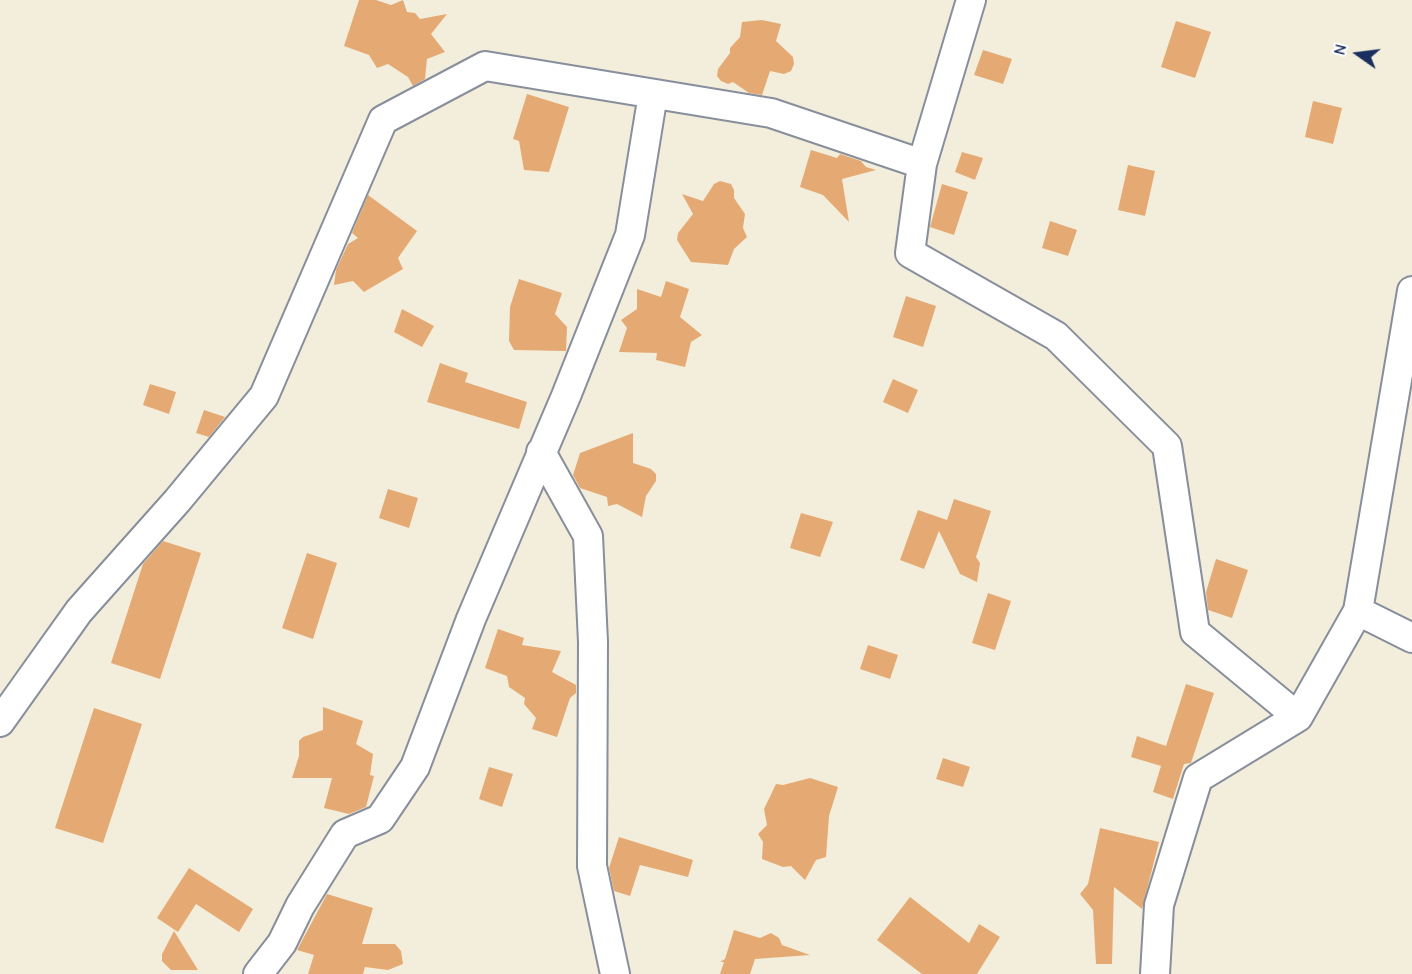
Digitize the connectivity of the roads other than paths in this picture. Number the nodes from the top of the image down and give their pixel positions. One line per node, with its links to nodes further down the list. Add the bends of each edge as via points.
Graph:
1 (971, 0): 3 (street)
2 (653, 94): 3 (street, via 771,113); 5 (street, via 630,235); 9 (street, via 485,66 384,120 264,396 80,611)
3 (922, 164): 8 (street, via 910,253 1056,336 1167,446 1195,632)
4 (1412, 291): 6 (street)
5 (541, 452): 10 (street, via 415,767 380,819 345,834 282,943); 11 (street, via 588,536 593,642 592,866)
6 (1358, 611): 7 (street); 8 (street)
7 (1412, 638)
8 (1298, 717): 12 (street, via 1198,778 1159,905)
9 (0, 722)
10 (258, 974)
11 (615, 974)
12 (1155, 974)

